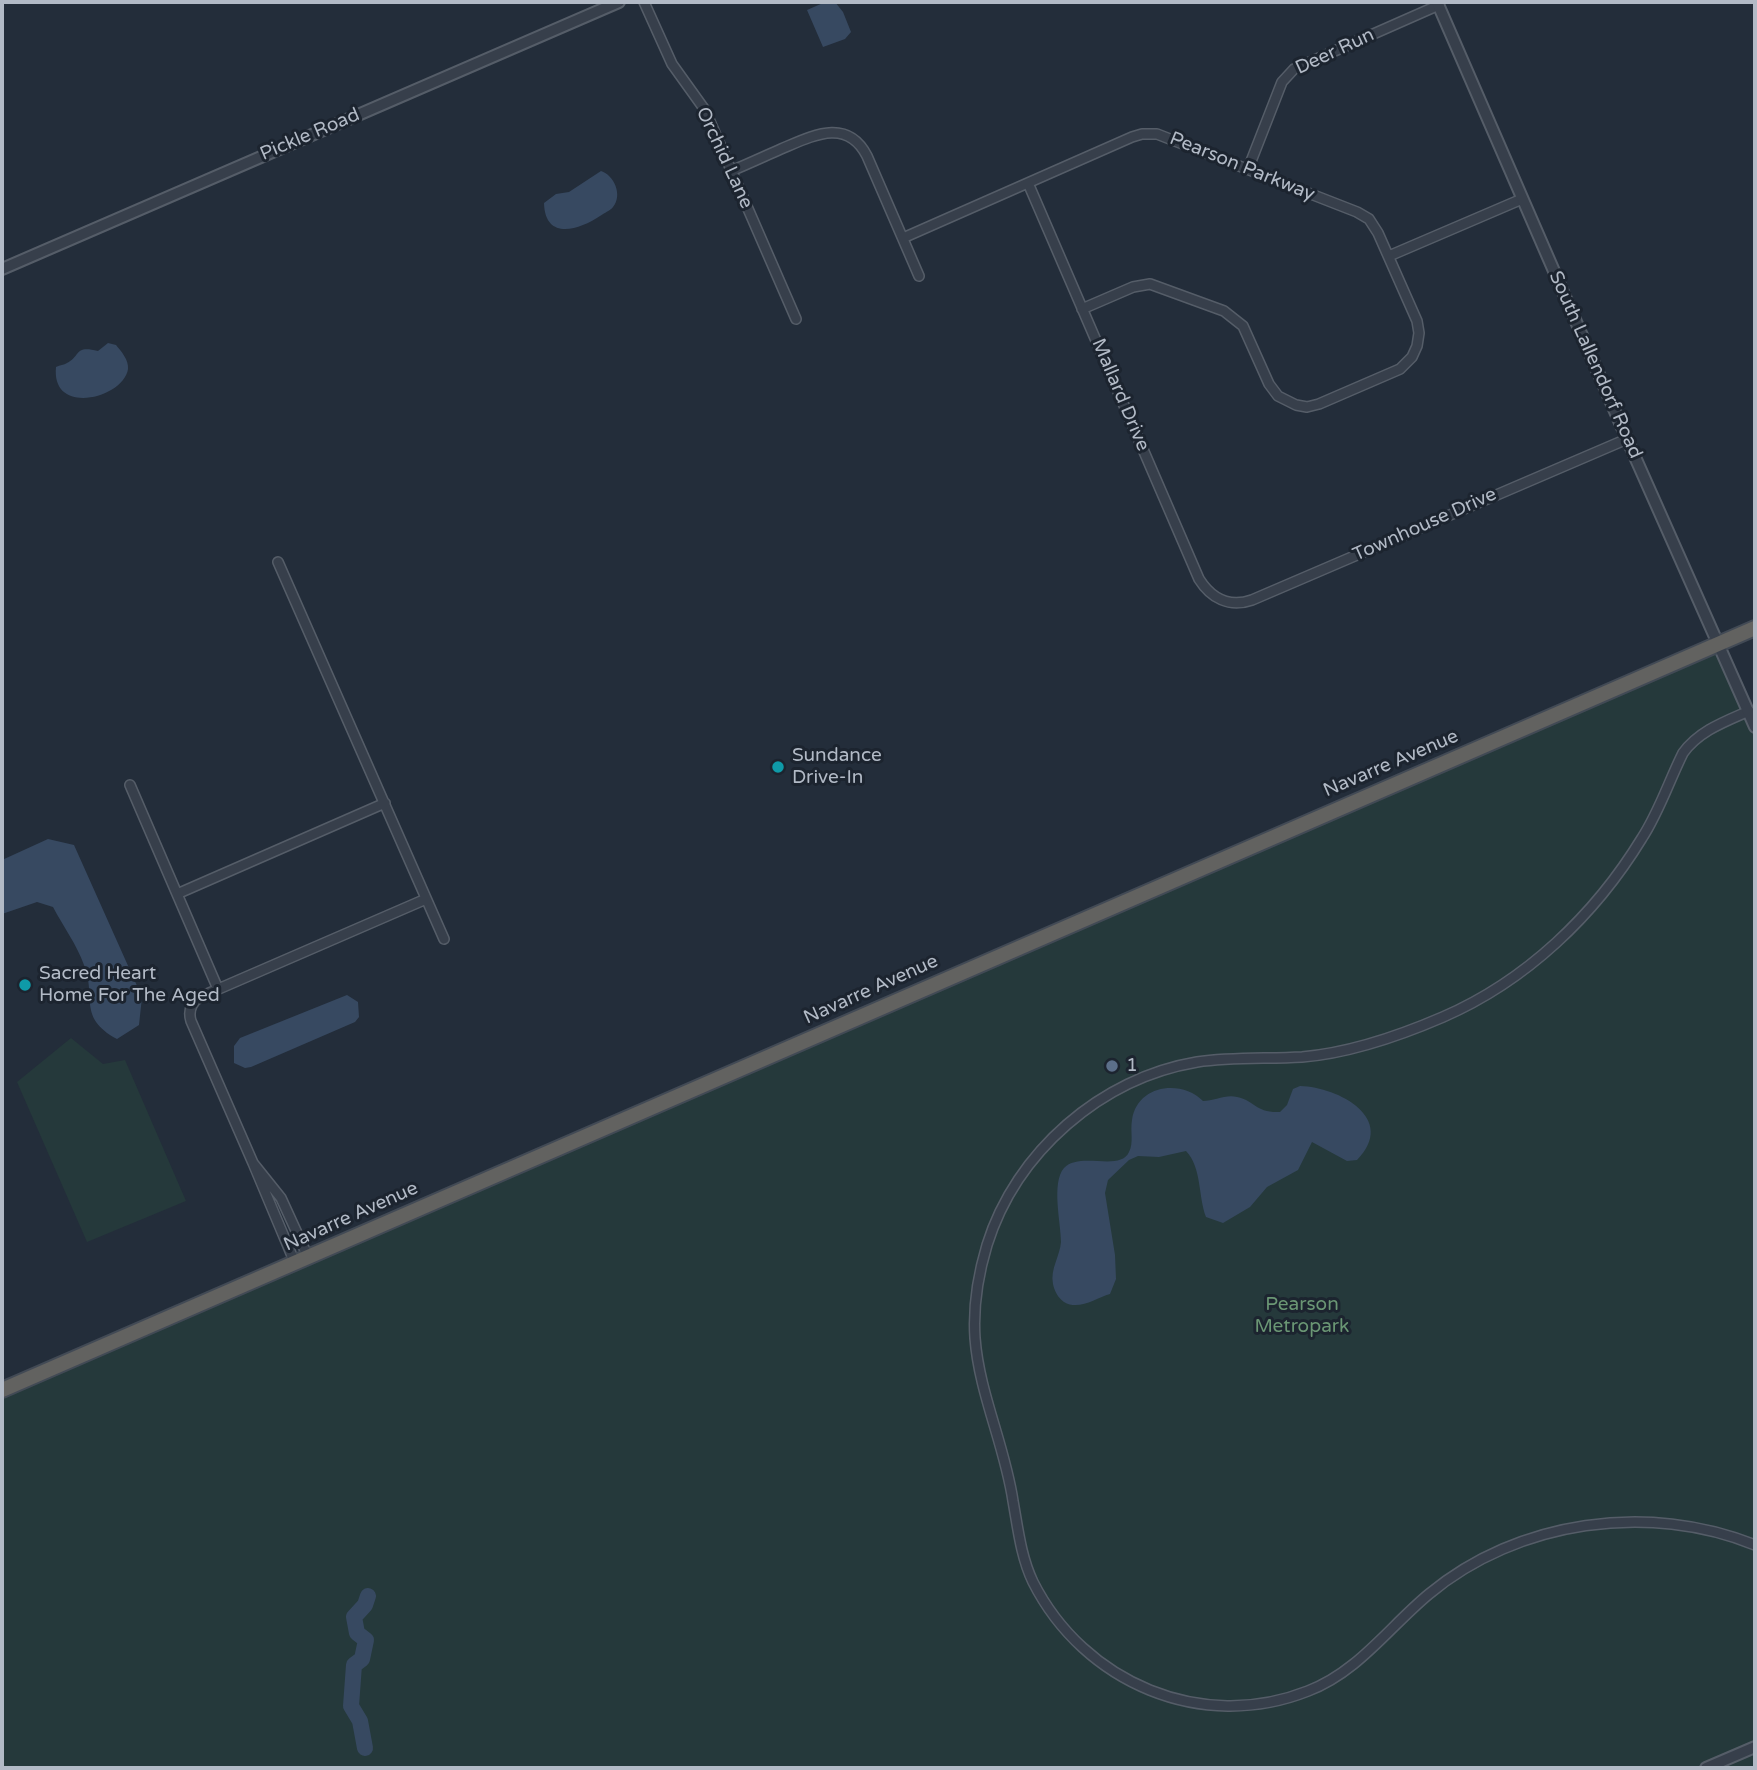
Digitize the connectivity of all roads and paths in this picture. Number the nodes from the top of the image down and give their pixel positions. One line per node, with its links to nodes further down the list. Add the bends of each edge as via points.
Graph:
1 (619, 2): 10 (street, Pickle Road)
2 (644, 2): 5 (street, Orchid Lane, via 672,64 705,110)
3 (1438, 3): 4 (street, Deer Run, via 1294,69 1282,82); 7 (street, South Lallendorf Road)
4 (1248, 169): 6 (street, Pearson Parkway, via 1162,135 1147,134); 9 (street, Pearson Parkway, via 1363,215 1375,227)
5 (731, 171): 8 (street, via 819,133 849,137 865,151); 13 (street, Orchid Lane)
6 (1028, 183): 8 (street, Pearson Parkway); 12 (street, Mallard Drive)
7 (1522, 199): 9 (street); 14 (street, South Lallendorf Road)
8 (903, 238): 11 (street)
9 (1389, 256): 12 (street, Pearson Parkway, via 1417,321 1415,351 1400,369 1313,406 1291,404 1275,393 1243,326 1224,311 1150,284)
10 (2, 269)
11 (919, 276)
12 (1082, 309): 16 (street, Mallard Drive, via 1199,579)
13 (796, 319)
14 (1627, 439): 16 (street, Townhouse Drive, via 1251,600); 18 (street, South Lallendorf Road)
15 (278, 562): 22 (street)
16 (1221, 600)
17 (1755, 628): 18 (highway, Navarre Avenue)
18 (1720, 643): 19 (street, South Lallendorf Road); 28 (highway, Navarre Avenue)
19 (1749, 711): 20 (street, South Lallendorf Road); 30 (street, via 1692,741 1643,837 1610,884 1559,941 1507,981 1447,1015 1372,1043 1306,1056 1178,1066 1133,1082 1083,1111 1044,1146 1000,1210 981,1265 975,1337 1009,1469 1020,1544 1044,1601 1107,1667 1148,1690 1201,1706 1272,1702 1322,1685 1360,1658 1451,1577 1501,1550 1545,1534 1603,1522 1661,1523 1708,1530)
20 (1755, 727)
21 (130, 785): 23 (street)
22 (385, 803): 23 (street); 24 (street)
23 (177, 894): 26 (street)
24 (426, 899): 25 (street); 26 (street)
25 (444, 939)
26 (218, 989): 27 (street, via 196,1000 190,1018)
27 (253, 1163): 28 (street); 28 (street, via 281,1198)
28 (301, 1260): 29 (highway, Navarre Avenue)
29 (2, 1390)
30 (1755, 1545)
31 (1755, 1747): 32 (street)
32 (1706, 1768)

